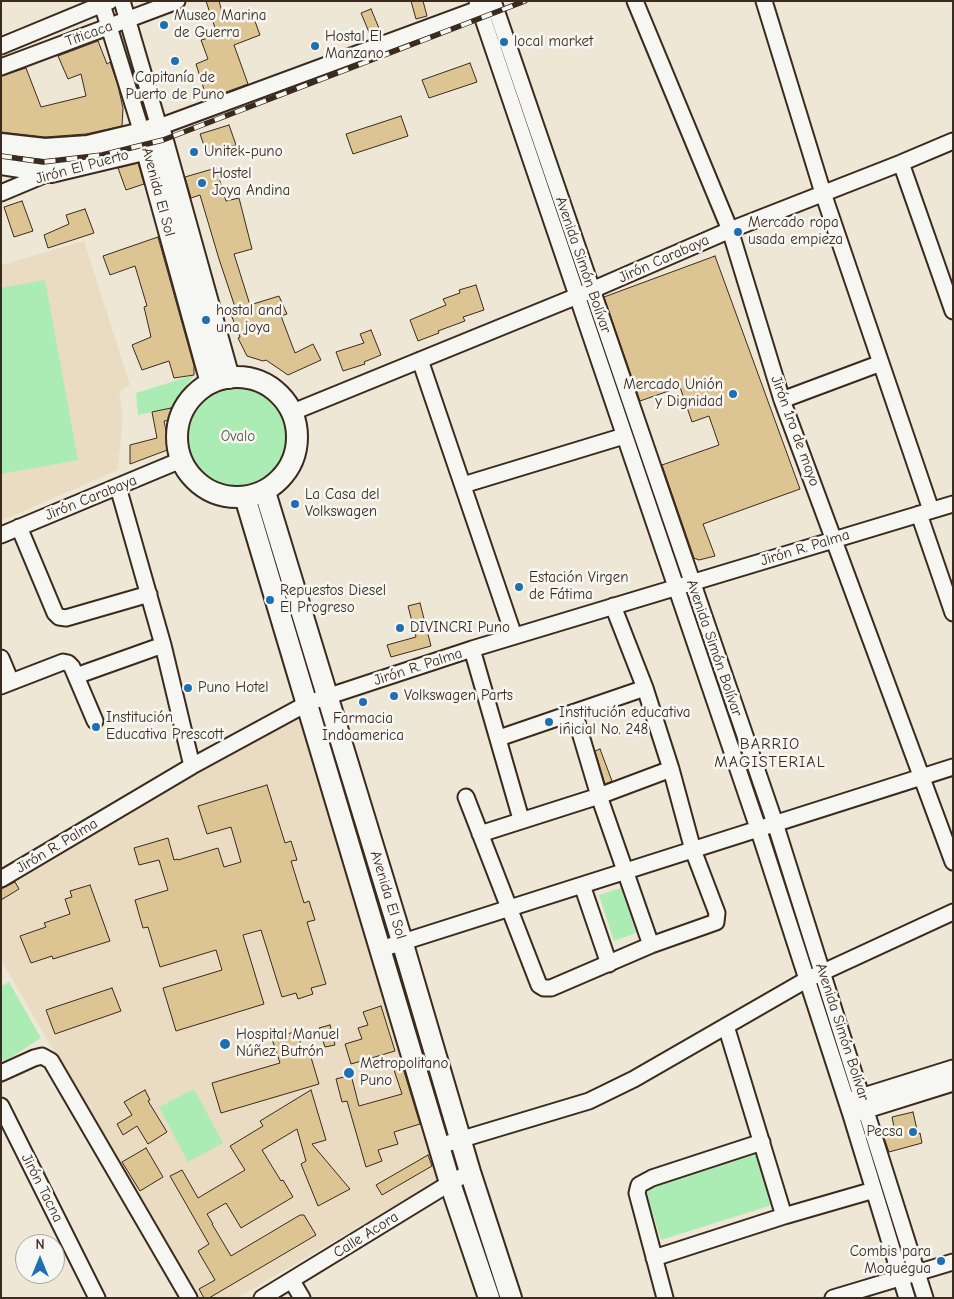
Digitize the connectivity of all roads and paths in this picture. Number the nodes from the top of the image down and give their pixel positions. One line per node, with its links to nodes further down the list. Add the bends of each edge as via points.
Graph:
1 (122, 1): 7 (street, Avenida El Sol)
2 (176, 1): 7 (street, Titicaca)
3 (635, 1): 19 (street, Jirón 1ro de mayo)
4 (764, 1): 18 (street)
5 (105, 2): 8 (street, Avenida El Sol); 9 (street, Titicaca)
6 (489, 3): 11 (street); 20 (street, Avenida Simón Bolívar); 21 (street, Avenida Simón Bolívar)
7 (128, 20): 8 (street, Titicaca); 11 (street, Avenida El Sol)
8 (109, 26): 10 (street, Titicaca); 11 (street, Avenida El Sol)
9 (1, 46)
10 (1, 67)
11 (153, 139): 13 (main road, via 45,149); 16 (main road, Jirón El Puerto); 25 (main road, Avenida El Sol)
12 (953, 141): 14 (street, Jirón Carabaya)
13 (1, 144)
14 (901, 163): 18 (street, Jirón Carabaya); 22 (street)
15 (1, 164): 16 (main road)
16 (51, 172): 17 (street, Jirón El Puerto)
17 (1, 193)
18 (823, 193): 19 (street, Jirón Carabaya); 24 (street)
19 (730, 230): 20 (street, Jirón Carabaya); 26 (street, Jirón 1ro de mayo)
20 (592, 290): 21 (street, Jirón Carabaya); 39 (street, Avenida Simón Bolívar)
21 (577, 296): 23 (street, Jirón Carabaya); 28 (street, Avenida Simón Bolívar)
22 (952, 309)
23 (420, 360): 27 (street, Jirón Carabaya); 30 (street)
24 (881, 363): 26 (street); 35 (street)
25 (220, 380): 27 (main road, via 248,378 267,384 282,396); 29 (main road, via 196,393 185,408 178,424)
26 (782, 400): 38 (street, Jirón 1ro de mayo)
27 (293, 412): 32 (main road, via 298,430 297,449 291,466 280,481)
28 (624, 436): 30 (street); 40 (street, Avenida Simón Bolívar)
29 (181, 460): 31 (street, Jirón Carabaya); 33 (main road, via 192,477 207,490 226,497)
30 (463, 486): 44 (street)
31 (118, 487): 36 (street, Jirón Carabaya); 41 (street)
32 (264, 492): 33 (main road); 51 (main road, Avenida El Sol)
33 (245, 497): 52 (main road, Avenida El Sol)
34 (953, 504): 35 (street, Jirón R. Palma)
35 (925, 512): 38 (street, Jirón R. Palma); 43 (street)
36 (20, 527): 37 (street, Jirón Carabaya); 41 (street, via 59,617 66,618)
37 (1, 535)
38 (834, 540): 39 (street, Jirón R. Palma); 59 (street, Jirón 1ro de mayo)
39 (692, 583): 40 (street, Jirón R. Palma); 63 (street, Avenida Simón Bolívar)
40 (675, 588): 42 (street, Jirón R. Palma); 64 (street, Avenida Simón Bolívar)
41 (149, 594): 45 (street)
42 (613, 606): 44 (street, Jirón R. Palma); 50 (street)
43 (953, 613)
44 (514, 636): 46 (street, Jirón R. Palma)
45 (163, 645): 48 (street); 56 (street)
46 (472, 649): 51 (street, Jirón R. Palma); 55 (street)
47 (1, 658): 49 (street)
48 (76, 676): 49 (street, via 72,667 63,662); 54 (street)
49 (6, 684)
50 (645, 688): 53 (street); 58 (street)
51 (327, 696): 52 (street, Jirón R. Palma); 73 (main road, Avenida El Sol)
52 (308, 703): 56 (street, Jirón R. Palma); 75 (main road, Avenida El Sol)
53 (574, 712): 55 (street); 60 (street)
54 (95, 721)
55 (499, 738): 62 (street)
56 (192, 766): 69 (street, Jirón R. Palma)
57 (953, 767): 59 (street)
58 (672, 769): 60 (street); 66 (street)
59 (922, 777): 63 (street); 67 (street, Jirón 1ro de mayo)
60 (599, 796): 62 (street); 68 (street)
61 (466, 797): 65 (street)
62 (521, 819): 65 (street)
63 (774, 823): 64 (street); 77 (street, Avenida Simón Bolívar)
64 (758, 828): 66 (street); 78 (street, Avenida Simón Bolívar)
65 (480, 834): 71 (street)
66 (693, 850): 68 (street); 74 (street, via 717,918 713,924)
67 (953, 862)
68 (627, 871): 70 (street); 74 (street)
69 (1, 879)
70 (582, 885): 71 (street); 76 (street)
71 (508, 907): 73 (street); 76 (street, via 539,985 544,988)
72 (953, 912): 77 (street)
73 (402, 941): 75 (street); 86 (main road, Avenida El Sol)
74 (651, 945): 76 (street)
75 (380, 949): 88 (main road, Avenida El Sol)
76 (610, 964)
77 (822, 972): 78 (street); 83 (street, Avenida Simón Bolívar)
78 (806, 980): 79 (street); 85 (street, Avenida Simón Bolívar)
79 (726, 1026): 86 (street, via 589,1101); 87 (street)
80 (953, 1068): 83 (street)
81 (1, 1073): 99 (street, via 42,1056 51,1061)
82 (953, 1084): 83 (street)
83 (865, 1104): 85 (street); 95 (street, Avenida Simón Bolívar)
84 (1, 1106): 98 (street, Jirón Tacna)
85 (848, 1108): 91 (street, Avenida Simón Bolívar)
86 (461, 1140): 88 (street); 89 (main road, Avenida El Sol)
87 (762, 1142): 92 (street); 93 (street, via 639,1185 637,1193)
88 (439, 1146): 90 (main road, Avenida El Sol)
89 (470, 1172): 90 (street, Calle Acora); 103 (main road, Avenida El Sol)
90 (450, 1183): 97 (street, Calle Acora); 102 (main road, Avenida El Sol)
91 (874, 1190): 92 (street); 96 (street, Avenida Simón Bolívar)
92 (784, 1216): 93 (street)
93 (654, 1258): 104 (street)
94 (953, 1262): 95 (street)
95 (917, 1273): 96 (street); 107 (street, Avenida Simón Bolívar)
96 (901, 1278): 105 (street); 106 (street, Avenida Simón Bolívar)
97 (292, 1280): 100 (street, Calle Acora); 101 (street)
98 (96, 1298)
99 (189, 1298)
100 (262, 1298)
101 (302, 1298)
102 (488, 1298)
103 (511, 1298)
104 (665, 1298)
105 (833, 1298)
106 (907, 1298)
107 (925, 1298)

